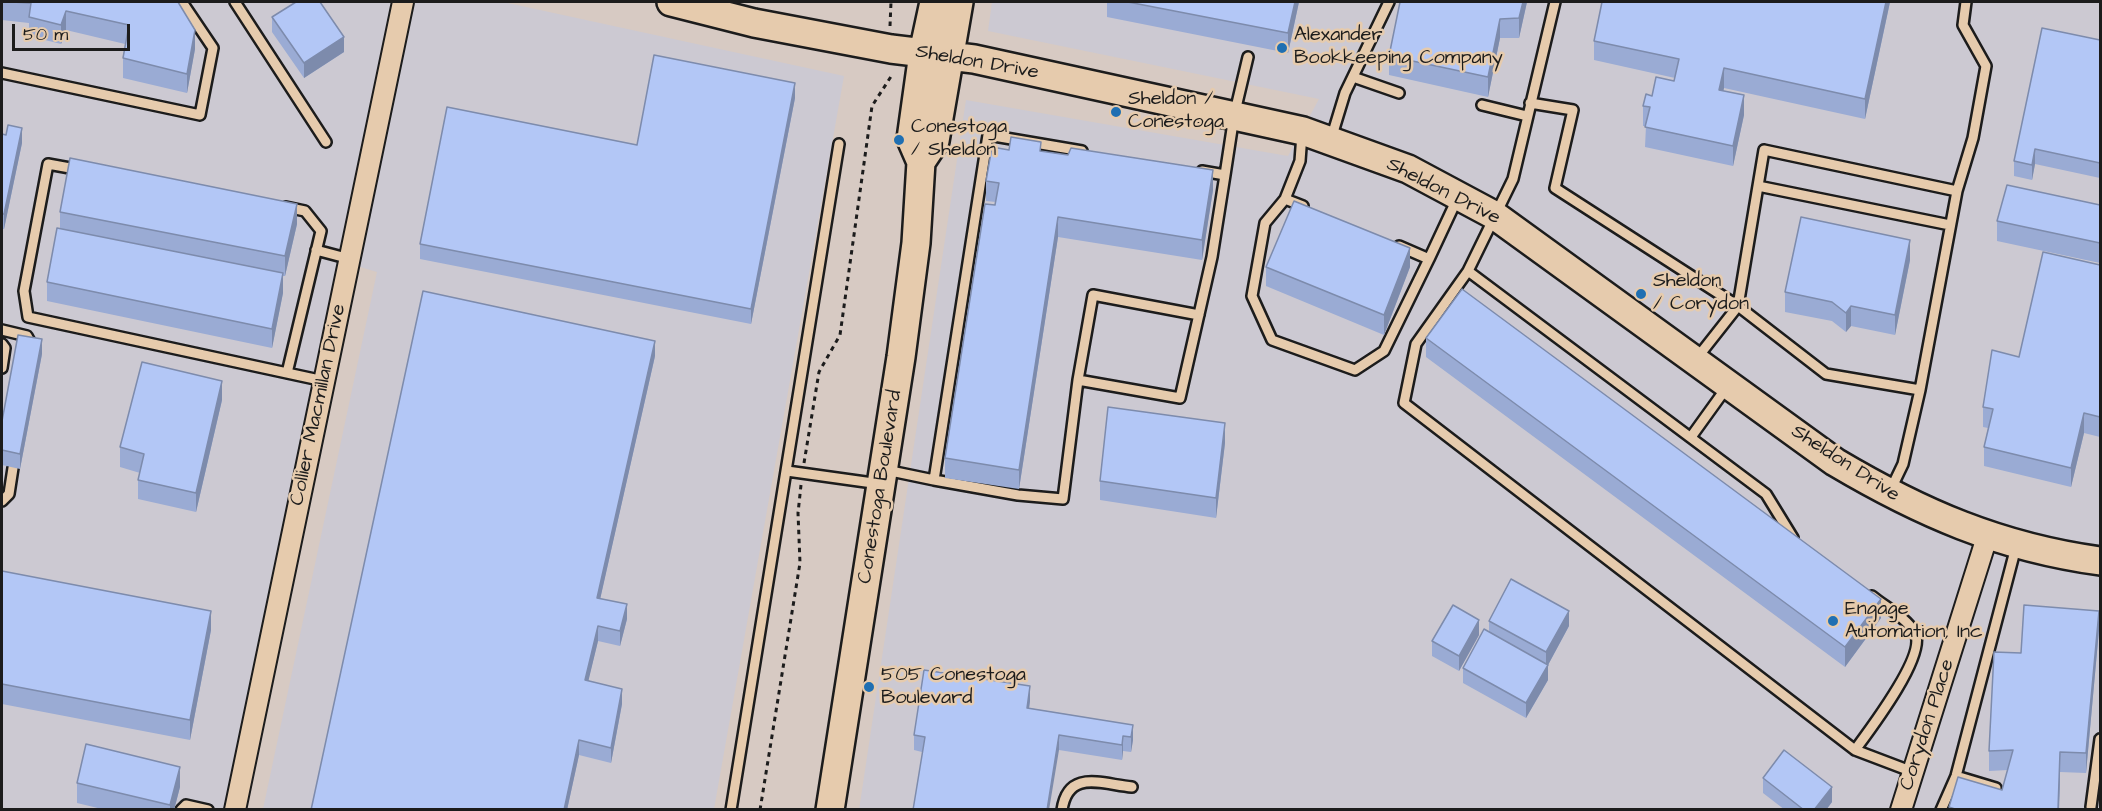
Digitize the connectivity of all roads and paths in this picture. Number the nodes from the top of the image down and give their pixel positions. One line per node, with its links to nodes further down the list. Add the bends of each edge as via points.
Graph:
1 (182, 2): 14 (lane, via 213,48 200,115)
2 (235, 2): 24 (lane)
3 (403, 2): 40 (street, Collier Macmillan Drive)
4 (671, 2): 12 (street, Sheldon Drive, via 754,22)
5 (891, 2): 11 (path)
6 (934, 2): 12 (street, Conestoga Boulevard)
7 (959, 2): 12 (street, Conestoga Boulevard)
8 (1389, 2): 16 (lane)
9 (1555, 2): 18 (lane)
10 (1966, 2): 31 (lane, via 1963,25 1986,66 1973,138)
11 (890, 26)
12 (936, 54): 20 (street, Sheldon Drive); 59 (street, Conestoga Boulevard, via 911,139 921,162 916,243)
13 (1248, 57): 20 (lane)
14 (2, 73)
15 (892, 75): 58 (path, via 872,106 840,335 819,372)
16 (1353, 76): 17 (lane); 23 (lane)
17 (1399, 93)
18 (1530, 103): 21 (lane); 43 (lane, via 1573,110 1555,188)
19 (1482, 105): 21 (lane)
20 (1234, 116): 22 (street, Sheldon Drive); 29 (lane)
21 (1527, 116): 36 (lane, via 1513,179)
22 (1303, 131): 23 (street, Sheldon Drive); 33 (lane, via 1300,161)
23 (1331, 141): 32 (street, Sheldon Drive, via 1408,169)
24 (326, 142)
25 (839, 144): 57 (lane)
26 (1089, 152): 60 (lane, via 988,135)
27 (1191, 170): 29 (lane)
28 (94, 172): 50 (lane, via 48,164 24,291 28,317)
29 (1225, 175): 44 (lane)
30 (1758, 186): 31 (lane, via 1764,150); 37 (lane); 43 (lane)
31 (1957, 191): 37 (lane)
32 (1458, 196): 36 (street, Sheldon Drive); 41 (lane)
33 (1285, 199): 35 (lane); 41 (lane, via 1265,223 1252,296 1272,340 1355,370 1384,351)
34 (270, 204): 39 (lane, via 304,211 321,231)
35 (1316, 212)
36 (1494, 215): 42 (lane); 48 (street, Sheldon Drive)
37 (1950, 225): 54 (lane)
38 (1388, 242): 41 (lane)
39 (316, 250): 40 (lane); 50 (lane)
40 (350, 259): 52 (street, Collier Macmillan Drive)
41 (1429, 259)
42 (1468, 271): 55 (lane); 69 (lane, via 1416,344 1404,403)
43 (1738, 306): 48 (lane); 54 (lane, via 1826,374)
44 (1199, 315): 51 (lane, via 1180,398); 51 (lane, via 1093,295)
45 (2, 330): 47 (lane, via 27,336)
46 (2, 344): 49 (lane)
47 (33, 353)
48 (1695, 360): 53 (street, Sheldon Drive)
49 (2, 368)
50 (288, 373): 52 (lane)
51 (1078, 380): 60 (lane, via 1063,499)
52 (324, 381): 77 (street, Collier Macmillan Drive)
53 (1729, 385): 55 (lane); 61 (street, Sheldon Drive, via 1834,462)
54 (1920, 390): 61 (lane, via 1903,464)
55 (1691, 437): 64 (lane, via 1766,494 1791,536)
56 (13, 468): 62 (lane, via 9,494)
57 (787, 471): 58 (lane); 78 (lane)
58 (802, 474): 59 (lane); 79 (path, via 798,513 800,563)
59 (883, 477): 60 (lane); 80 (street, Conestoga Boulevard)
60 (934, 480)
61 (1889, 494): 63 (street, Sheldon Drive)
62 (2, 501)
63 (1987, 537): 65 (street, Sheldon Drive); 70 (street, Corydon Place)
64 (1800, 543)
65 (2017, 544): 66 (street, Sheldon Drive); 71 (lane)
66 (2100, 561)
67 (1866, 592): 69 (lane, via 1904,621 1918,643 1892,701)
68 (2100, 740): 74 (lane)
69 (1855, 750): 70 (lane)
70 (1913, 772): 82 (street, Corydon Place)
71 (1956, 776): 73 (lane); 83 (lane)
72 (1132, 787): 81 (lane, via 1080,781 1064,795)
73 (1996, 788)
74 (2091, 807)
75 (181, 810): 76 (lane, via 186,806)
76 (208, 810)
77 (235, 810)
78 (731, 810)
79 (760, 810)
80 (830, 810)
81 (1062, 810)
82 (1901, 810)
83 (1941, 810)

